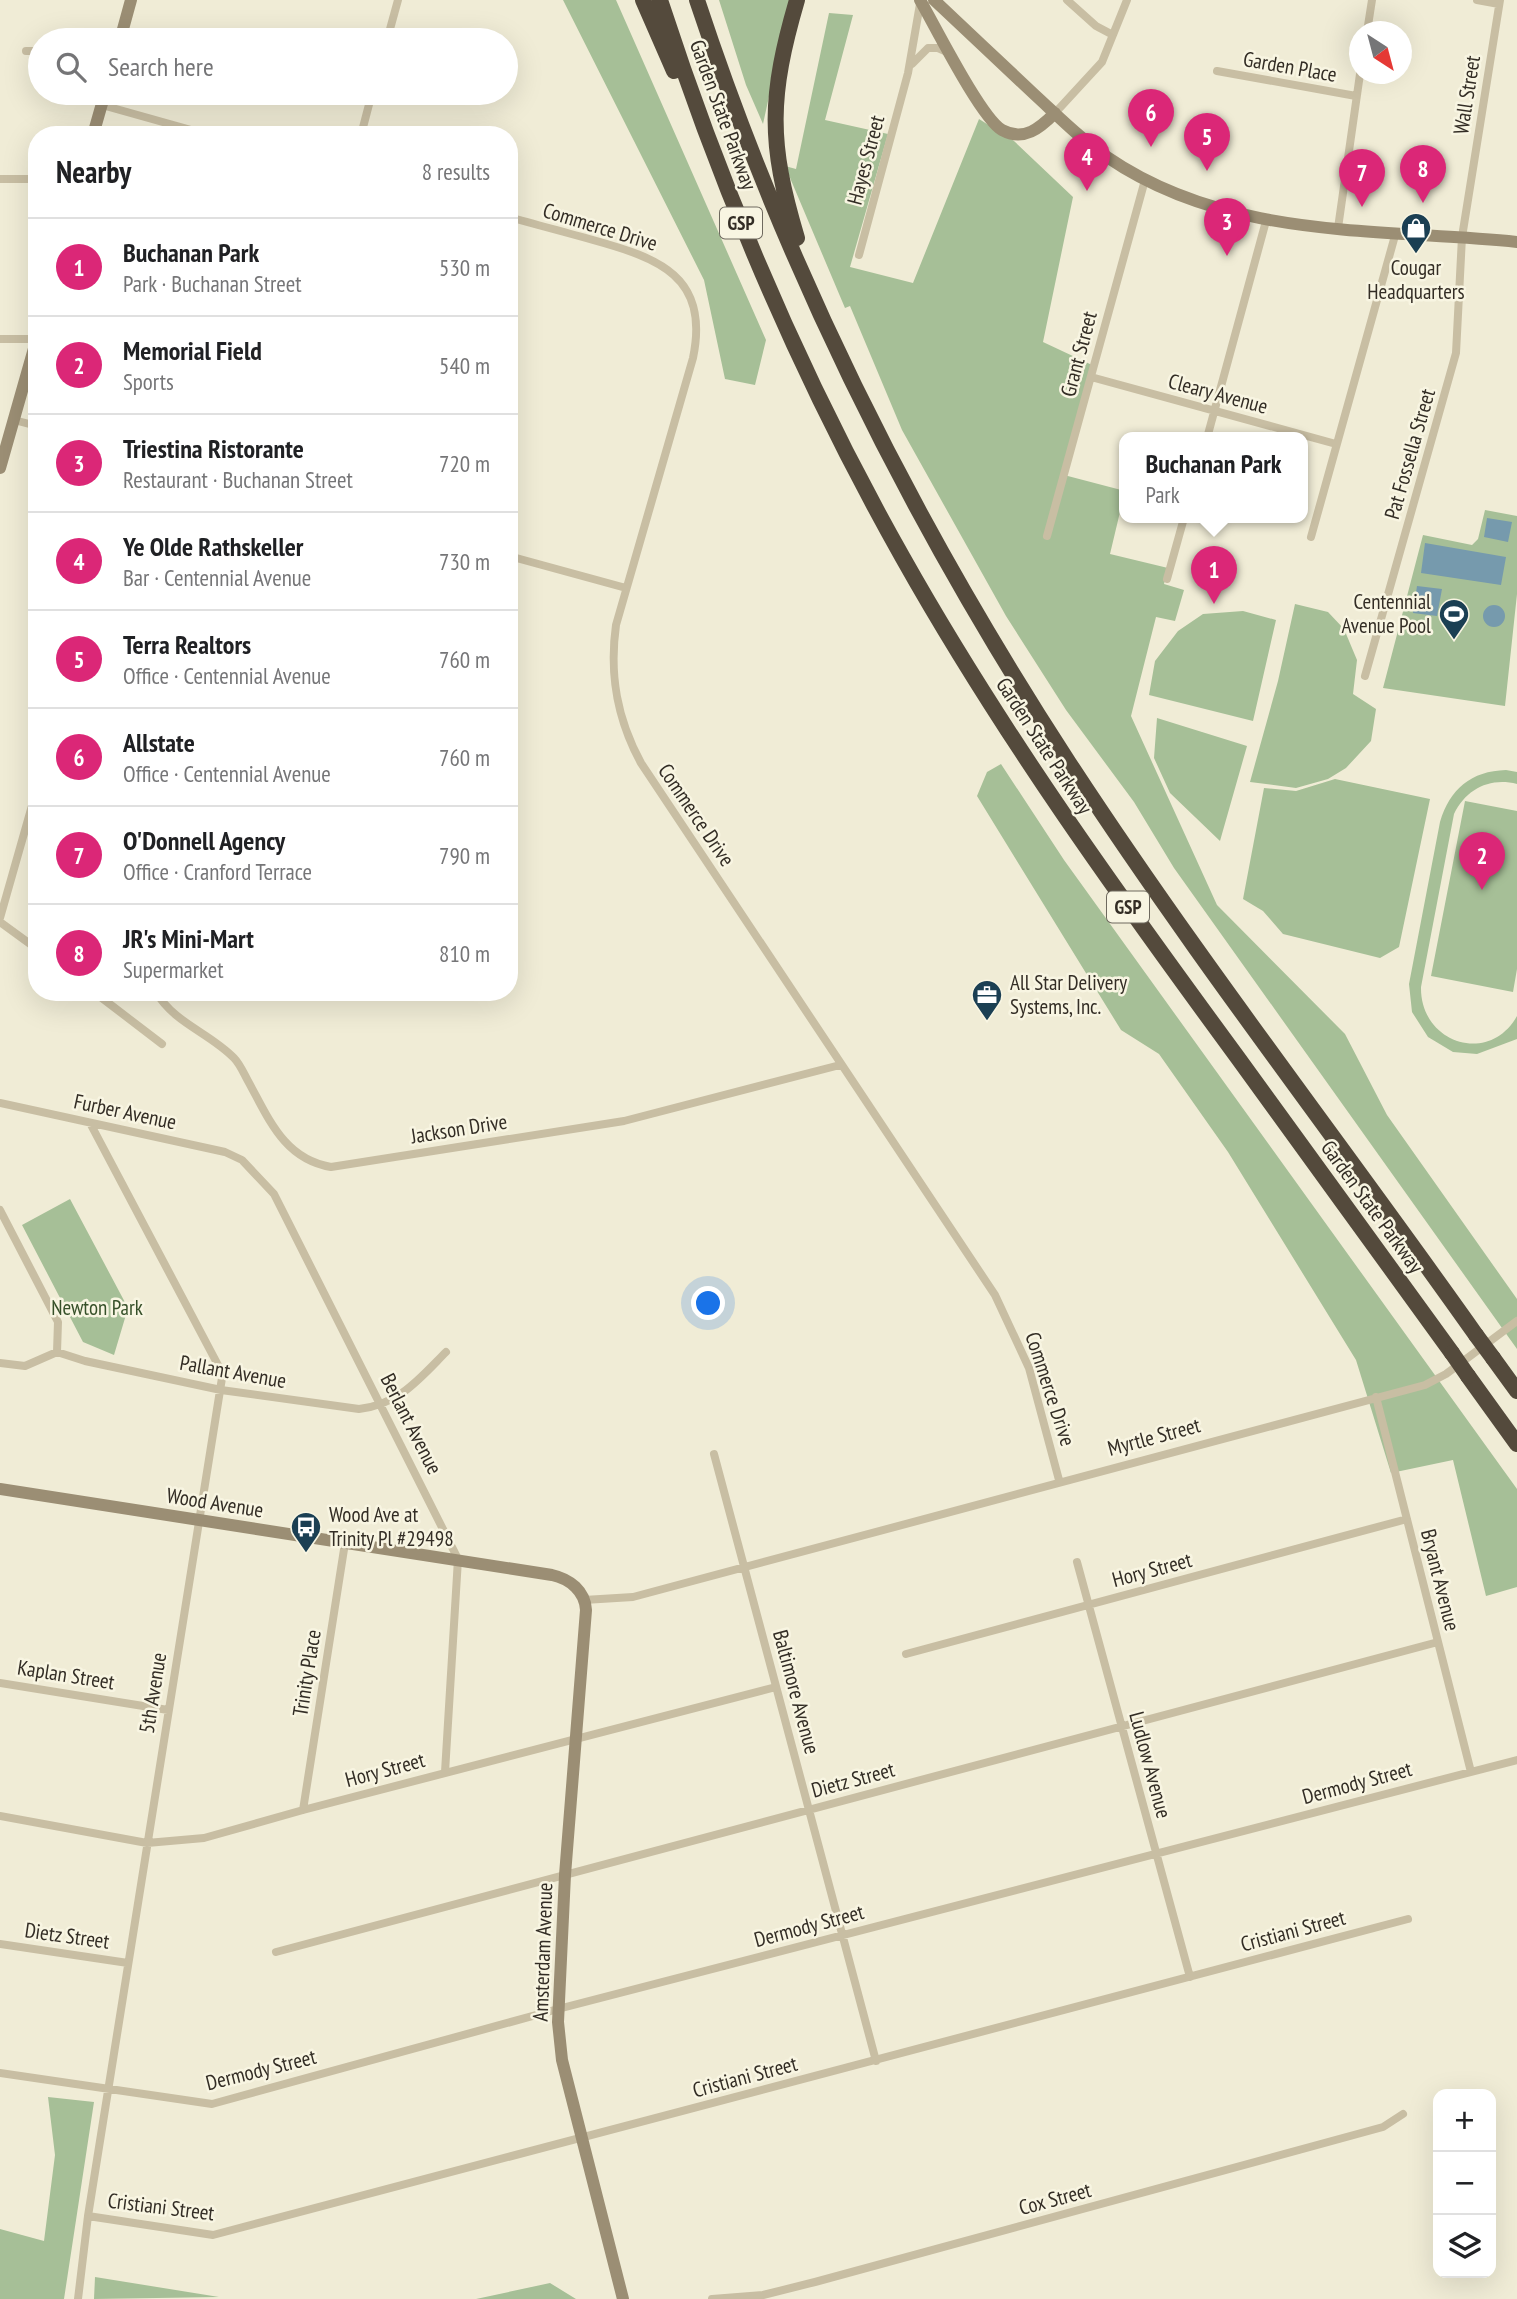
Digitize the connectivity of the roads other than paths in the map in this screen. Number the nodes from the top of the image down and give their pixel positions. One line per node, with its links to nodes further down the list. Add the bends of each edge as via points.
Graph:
1 (131, 0): 15 (main road)
2 (398, 0): 16 (street)
3 (643, 0): 34 (highway)
4 (660, 0): 34 (highway, Garden State Parkway / GSP)
5 (697, 0): 43 (highway, Garden State Parkway / GSP, via 757,164)
6 (797, 0): 43 (highway, via 779,72 775,138 796,234)
7 (920, 0): 18 (main road); 20 (street, Hayes Street)
8 (934, 0): 26 (main road)
9 (1067, 0): 17 (street)
10 (1127, 0): 17 (street)
11 (1372, 0): 14 (street)
12 (1477, 0): 13 (street)
13 (1499, 2): 38 (street, Wall Street)
14 (1369, 21)
15 (123, 28)
16 (390, 28)
17 (1113, 35): 26 (street, via 1098,68)
18 (953, 57): 20 (street, Hayes Street, via 928,48); 26 (main road, via 984,110 1002,130 1028,133)
19 (1217, 71): 22 (street, Garden Place)
20 (908, 73): 40 (street, Hayes Street)
21 (1358, 84): 22 (street)
22 (1356, 96): 36 (street)
23 (101, 105): 27 (main road)
24 (121, 105): 28 (street)
25 (369, 105): 29 (street)
26 (1055, 113): 32 (main road, via 1091,146)
27 (96, 126)
28 (182, 126)
29 (363, 126)
30 (0, 179): 31 (street)
31 (28, 179)
32 (1145, 180): 35 (main road, via 1202,205); 45 (street, Grant Street)
33 (518, 220): 59 (street, Commerce Drive, via 656,260 681,283 693,306 697,332 693,358)
34 (740, 220): 81 (highway, Garden State Parkway / GSP, bridge, via 835,430 904,561 987,698 1119,895)
35 (1266, 221): 36 (main road); 46 (street)
36 (1338, 228): 37 (main road)
37 (1396, 232): 38 (main road); 52 (street)
38 (1462, 237): 39 (main road); 60 (street, Pat Fossella Street, via 1454,361)
39 (1517, 242)
40 (859, 255)
41 (28, 338): 42 (street)
42 (0, 339)
43 (835, 346): 78 (highway, Garden State Parkway / GSP, bridge, via 944,558 1068,760 1156,891)
44 (28, 370): 47 (main road)
45 (1091, 377): 46 (street, Cleary Avenue); 55 (street, Grant Street)
46 (1214, 412): 49 (street); 50 (street, Cleary Avenue)
47 (14, 420): 48 (street); 53 (main road)
48 (28, 424)
49 (1209, 432)
50 (1290, 432)
51 (1308, 437): 52 (street, Cleary Avenue)
52 (1336, 444): 56 (street)
53 (0, 468)
54 (1183, 523): 58 (street)
55 (1047, 536)
56 (1311, 537)
57 (518, 557): 59 (street)
58 (1167, 579)
59 (626, 587): 67 (street, Commerce Drive, via 612,666 617,707 631,746)
60 (1366, 676)
61 (28, 820): 62 (street)
62 (0, 920): 63 (street)
63 (28, 942)
64 (106, 1001): 66 (street)
65 (163, 1001): 67 (street, Jackson Drive, via 174,1014 236,1059 280,1140 298,1155 331,1167 624,1121)
66 (162, 1044)
67 (840, 1065): 83 (street, Commerce Drive, via 1004,1312 1034,1383)
68 (0, 1103): 69 (street, Furber Avenue)
69 (90, 1122): 70 (street, Furber Avenue, via 225,1152); 77 (street, 5th Avenue, via 218,1365)
70 (242, 1160): 80 (street, Berlant Avenue, via 274,1194)
71 (0, 1210): 72 (street)
72 (3, 1223): 74 (street, via 58,1322)
73 (1517, 1321): 79 (street, Myrtle Street, via 1440,1378)
74 (57, 1352): 76 (street, via 25,1366); 77 (street, Pallant Avenue)
75 (446, 1352): 80 (street, Pallant Avenue, via 402,1394)
76 (0, 1363)
77 (221, 1390): 80 (street, Pallant Avenue, via 352,1409); 86 (street, 5th Avenue)
78 (1517, 1391)
79 (1376, 1397): 83 (street, Myrtle Street); 85 (street, Bryant Avenue)
80 (382, 1405): 88 (street, Berlant Avenue)
81 (1517, 1444)
82 (714, 1454): 90 (street, Baltimore Avenue)
83 (1059, 1480): 90 (street, Myrtle Street)
84 (0, 1489): 86 (main road, Wood Avenue)
85 (1407, 1519): 92 (street, Hory Street); 93 (street, Bryant Avenue)
86 (198, 1520): 87 (main road, Wood Avenue); 97 (street, 5th Avenue)
87 (345, 1543): 88 (main road, Wood Avenue); 103 (street, Trinity Place)
88 (458, 1560): 91 (main road, Wood Avenue, via 560,1577 573,1584); 101 (street, Berlant Avenue)
89 (1077, 1562): 92 (street, Ludlow Avenue)
90 (744, 1566): 91 (street, Myrtle Street, via 627,1599); 96 (street, Baltimore Avenue)
91 (584, 1600): 99 (main road, Amsterdam Avenue)
92 (1088, 1605): 94 (street, Hory Street); 98 (street, Ludlow Avenue)
93 (1438, 1642): 98 (street, Dietz Street); 102 (street, Bryant Avenue)
94 (906, 1654)
95 (0, 1682): 97 (street, Kaplan Street)
96 (776, 1687): 99 (street, Hory Street); 104 (street, Baltimore Avenue)
97 (168, 1710): 106 (street, 5th Avenue)
98 (1122, 1726): 104 (street, Dietz Street); 107 (street, Ludlow Avenue)
99 (577, 1740): 101 (street, Hory Street); 108 (main road, Amsterdam Avenue)
100 (1517, 1760): 102 (street, Dermody Street)
101 (445, 1772): 103 (street, Hory Street)
102 (1471, 1772): 107 (street, Dermody Street)
103 (303, 1810): 106 (street, Hory Street, via 204,1838)
104 (809, 1810): 108 (street, Dietz Street); 110 (street, Baltimore Avenue)
105 (0, 1816): 106 (street, Hory Street)
106 (147, 1843): 113 (street, 5th Avenue)
107 (1156, 1853): 110 (street, Dermody Street); 114 (street, Ludlow Avenue)
108 (565, 1875): 112 (street, Dietz Street); 115 (main road, Amsterdam Avenue)
109 (1408, 1919): 114 (street, Cristiani Street)
110 (842, 1935): 115 (street, Dermody Street); 116 (street, Baltimore Avenue)
111 (0, 1944): 113 (street, Dietz Street)
112 (276, 1952)
113 (128, 1963): 118 (street, 5th Avenue)
114 (1190, 1977): 116 (street, Cristiani Street)
115 (558, 2009): 118 (street, Dermody Street, via 212,2104); 120 (main road, Amsterdam Avenue, via 562,2060)
116 (876, 2061): 120 (street, Cristiani Street)
117 (0, 2073): 118 (street, Dermody Street)
118 (108, 2090): 121 (street, 5th Avenue)
119 (1404, 2114): 124 (street, Cox Street, via 1383,2127 828,2278 763,2295)
120 (582, 2138): 121 (street, Cristiani Street, via 213,2235); 123 (main road, Amsterdam Avenue)
121 (88, 2216): 122 (street, 5th Avenue)
122 (78, 2299)
123 (623, 2299)
124 (712, 2299)

